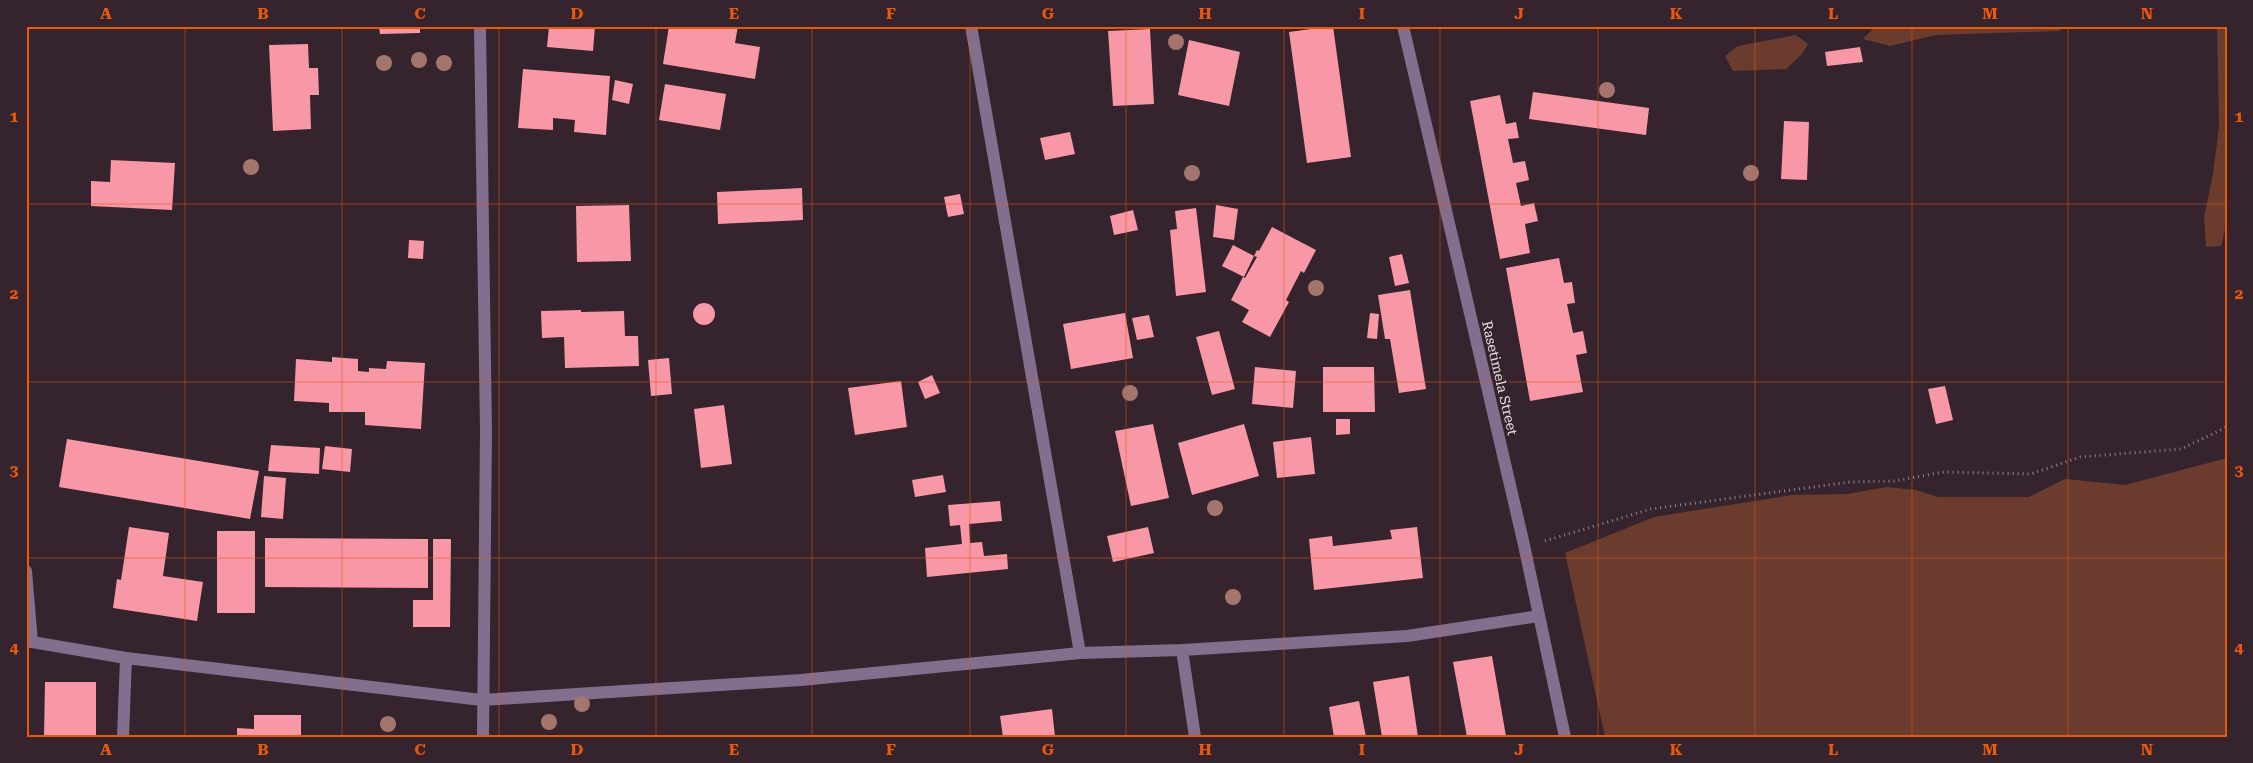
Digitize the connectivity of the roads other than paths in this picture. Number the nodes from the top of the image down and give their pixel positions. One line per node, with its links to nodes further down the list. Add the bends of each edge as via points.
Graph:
1 (480, 26): 10 (street, via 486,431)
2 (971, 26): 8 (street)
3 (1403, 26): 5 (street, Rasetimela Street)
4 (26, 571): 6 (street)
5 (1539, 616): 7 (street, via 1407,636); 14 (street, Rasetimela Street)
6 (29, 641): 9 (street)
7 (1182, 650): 8 (street); 13 (street)
8 (1080, 653): 10 (street, via 801,680)
9 (126, 658): 10 (street); 11 (street)
10 (482, 700): 12 (street)
11 (123, 737)
12 (483, 737)
13 (1195, 737)
14 (1565, 737)

